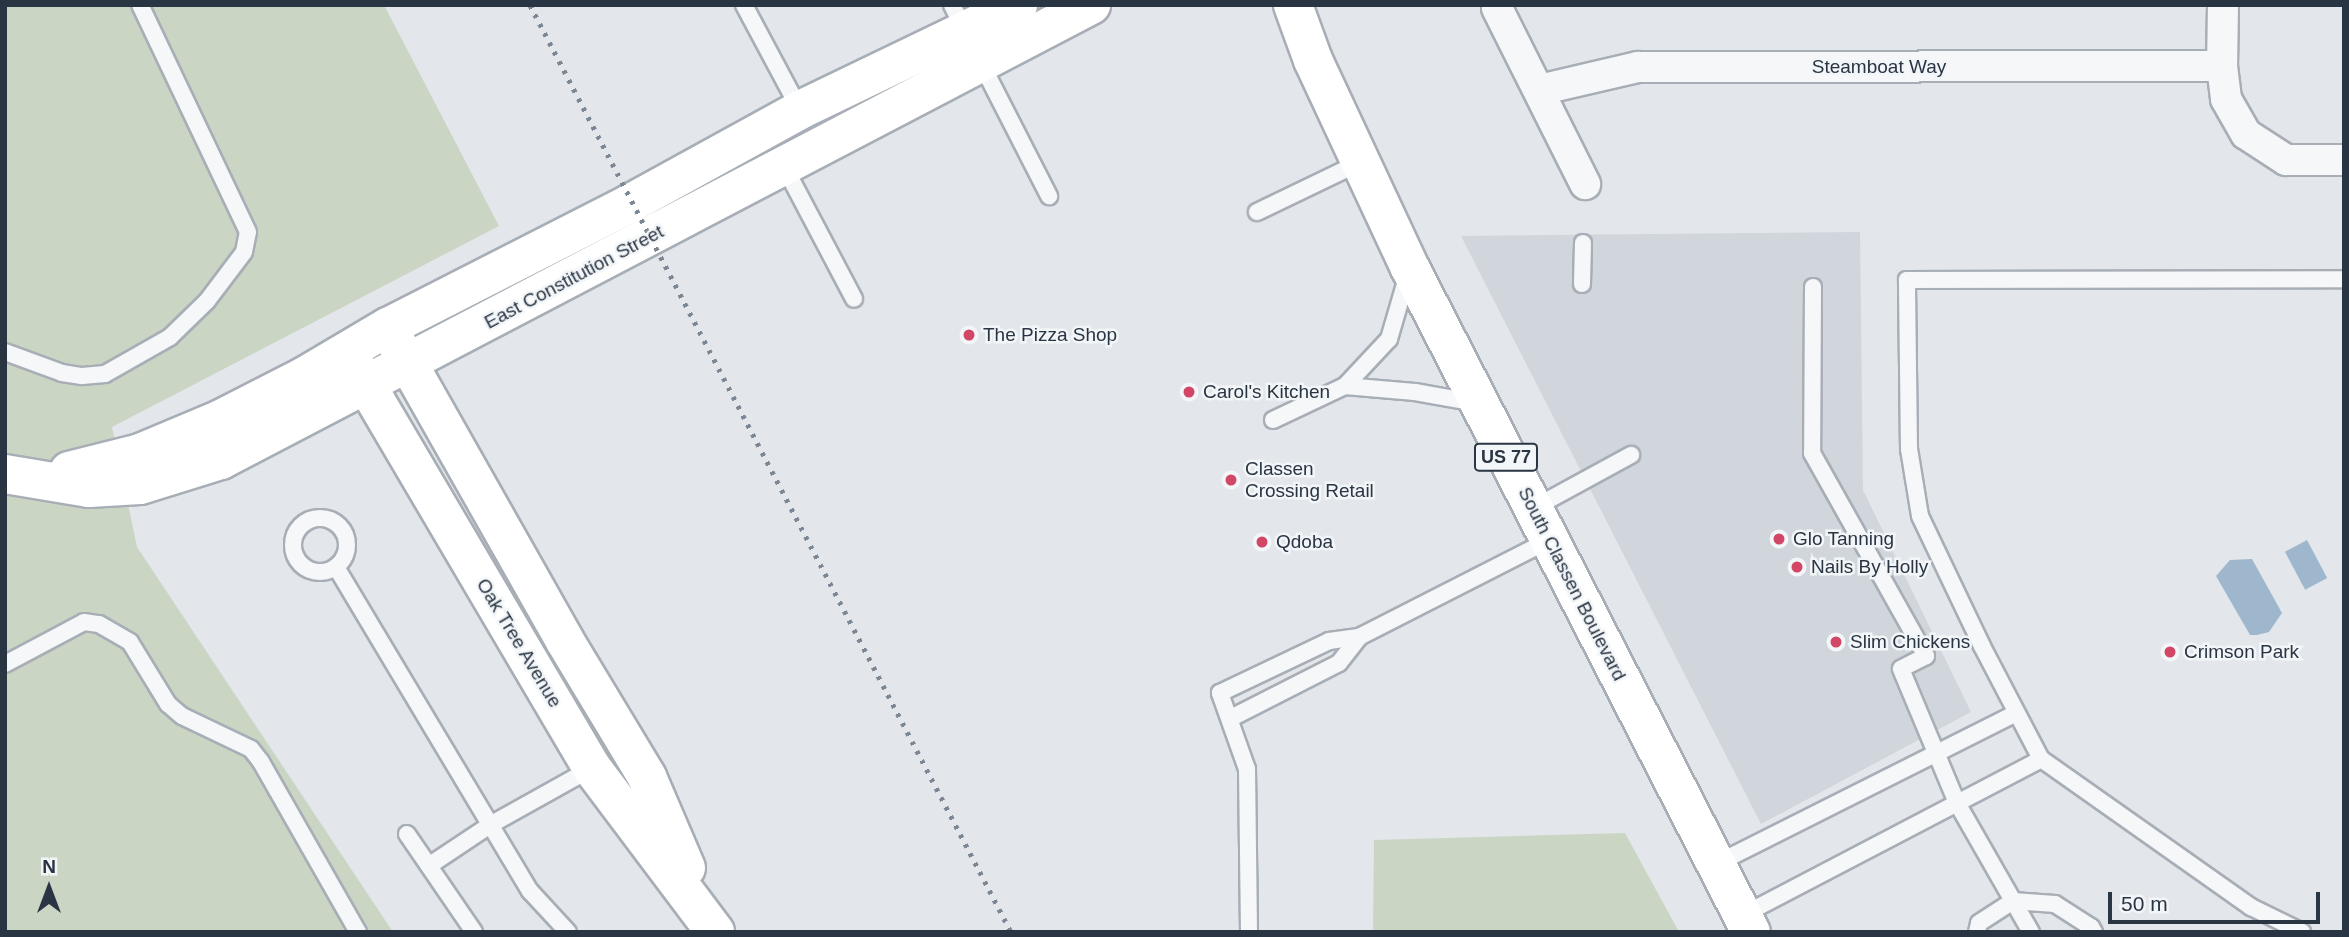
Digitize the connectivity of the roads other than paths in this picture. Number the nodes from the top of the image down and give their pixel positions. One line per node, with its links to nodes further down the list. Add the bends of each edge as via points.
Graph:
1 (140, 5): 26 (lane, via 248,232 244,253 207,301 170,337 105,374 62,373)
2 (744, 5): 11 (lane)
3 (1018, 5): 8 (main road, East Constitution Street)
4 (1091, 5): 8 (main road, East Constitution Street)
5 (1293, 5): 13 (main road, South Classen Boulevard / US 77)
6 (2223, 5): 9 (street)
7 (1497, 8): 10 (street)
8 (966, 33): 11 (main road, East Constitution Street); 14 (main road, East Constitution Street); 16 (lane)
9 (2222, 66): 10 (street, Steamboat Way, via 1638,67); 12 (street, via 2226,99 2246,134 2286,160)
10 (1539, 90): 15 (street)
11 (800, 110): 24 (main road, East Constitution Street, via 631,203)
12 (2344, 160)
13 (1359, 163): 17 (lane); 19 (main road, South Classen Boulevard / US 77)
14 (784, 166): 23 (lane); 27 (main road, East Constitution Street)
15 (1586, 184)
16 (1049, 197)
17 (1256, 212)
18 (1583, 243): 21 (lane)
19 (1410, 268): 29 (lane, via 1389,339); 30 (main road, South Classen Boulevard / US 77)
20 (2344, 279): 40 (lane, via 1907,280 1909,449 1920,516)
21 (1582, 285)
22 (1813, 287): 42 (lane, via 1811,453 1926,656 1901,669)
23 (854, 299)
24 (388, 327): 25 (main road, East Constitution Street); 27 (main road, Oak Tree Avenue)
25 (346, 349): 28 (main road, Oak Tree Avenue); 33 (main road, East Constitution Street, via 305,376 141,453)
26 (5, 352)
27 (409, 364): 28 (main road, East Constitution Street); 37 (main road, Oak Tree Avenue)
28 (366, 385): 33 (main road, East Constitution Street, via 187,473 141,485 89,488); 39 (main road, Oak Tree Avenue)
29 (1345, 386): 30 (lane); 31 (lane)
30 (1479, 404): 34 (main road, South Classen Boulevard / US 77)
31 (1273, 420)
32 (1631, 455): 34 (lane)
33 (22, 476)
34 (1541, 524): 36 (lane); 48 (main road, South Classen Boulevard / US 77)
35 (336, 567): 46 (lane)
36 (1359, 637): 41 (lane, via 1339,663); 41 (lane, via 1329,641 1220,693)
37 (565, 641): 39 (main road); 52 (main road, Oak Tree Avenue, via 647,777)
38 (5, 664): 53 (lane, via 84,622 99,624 130,642 168,704 182,716 251,749)
39 (532, 664): 44 (main road, Oak Tree Avenue)
40 (2016, 713): 42 (lane); 43 (lane)
41 (1231, 718): 56 (lane, via 1247,769)
42 (1936, 753): 45 (lane); 48 (lane)
43 (2041, 759): 45 (lane); 60 (lane, via 2251,907)
44 (592, 768): 46 (lane); 52 (main road, Oak Tree Avenue)
45 (1957, 803): 50 (lane); 51 (lane)
46 (490, 825): 49 (lane); 55 (lane, via 530,891)
47 (407, 834): 49 (lane)
48 (1716, 864): 51 (main road, South Classen Boulevard / US 77)
49 (430, 865): 54 (lane)
50 (2013, 901): 57 (lane, via 1979,923); 58 (lane); 59 (lane, via 2055,904)
51 (1747, 923)
52 (713, 928)
53 (358, 932)
54 (474, 932)
55 (568, 932)
56 (1249, 932)
57 (1977, 932)
58 (2031, 932)
59 (2094, 932)
60 (2302, 932)

